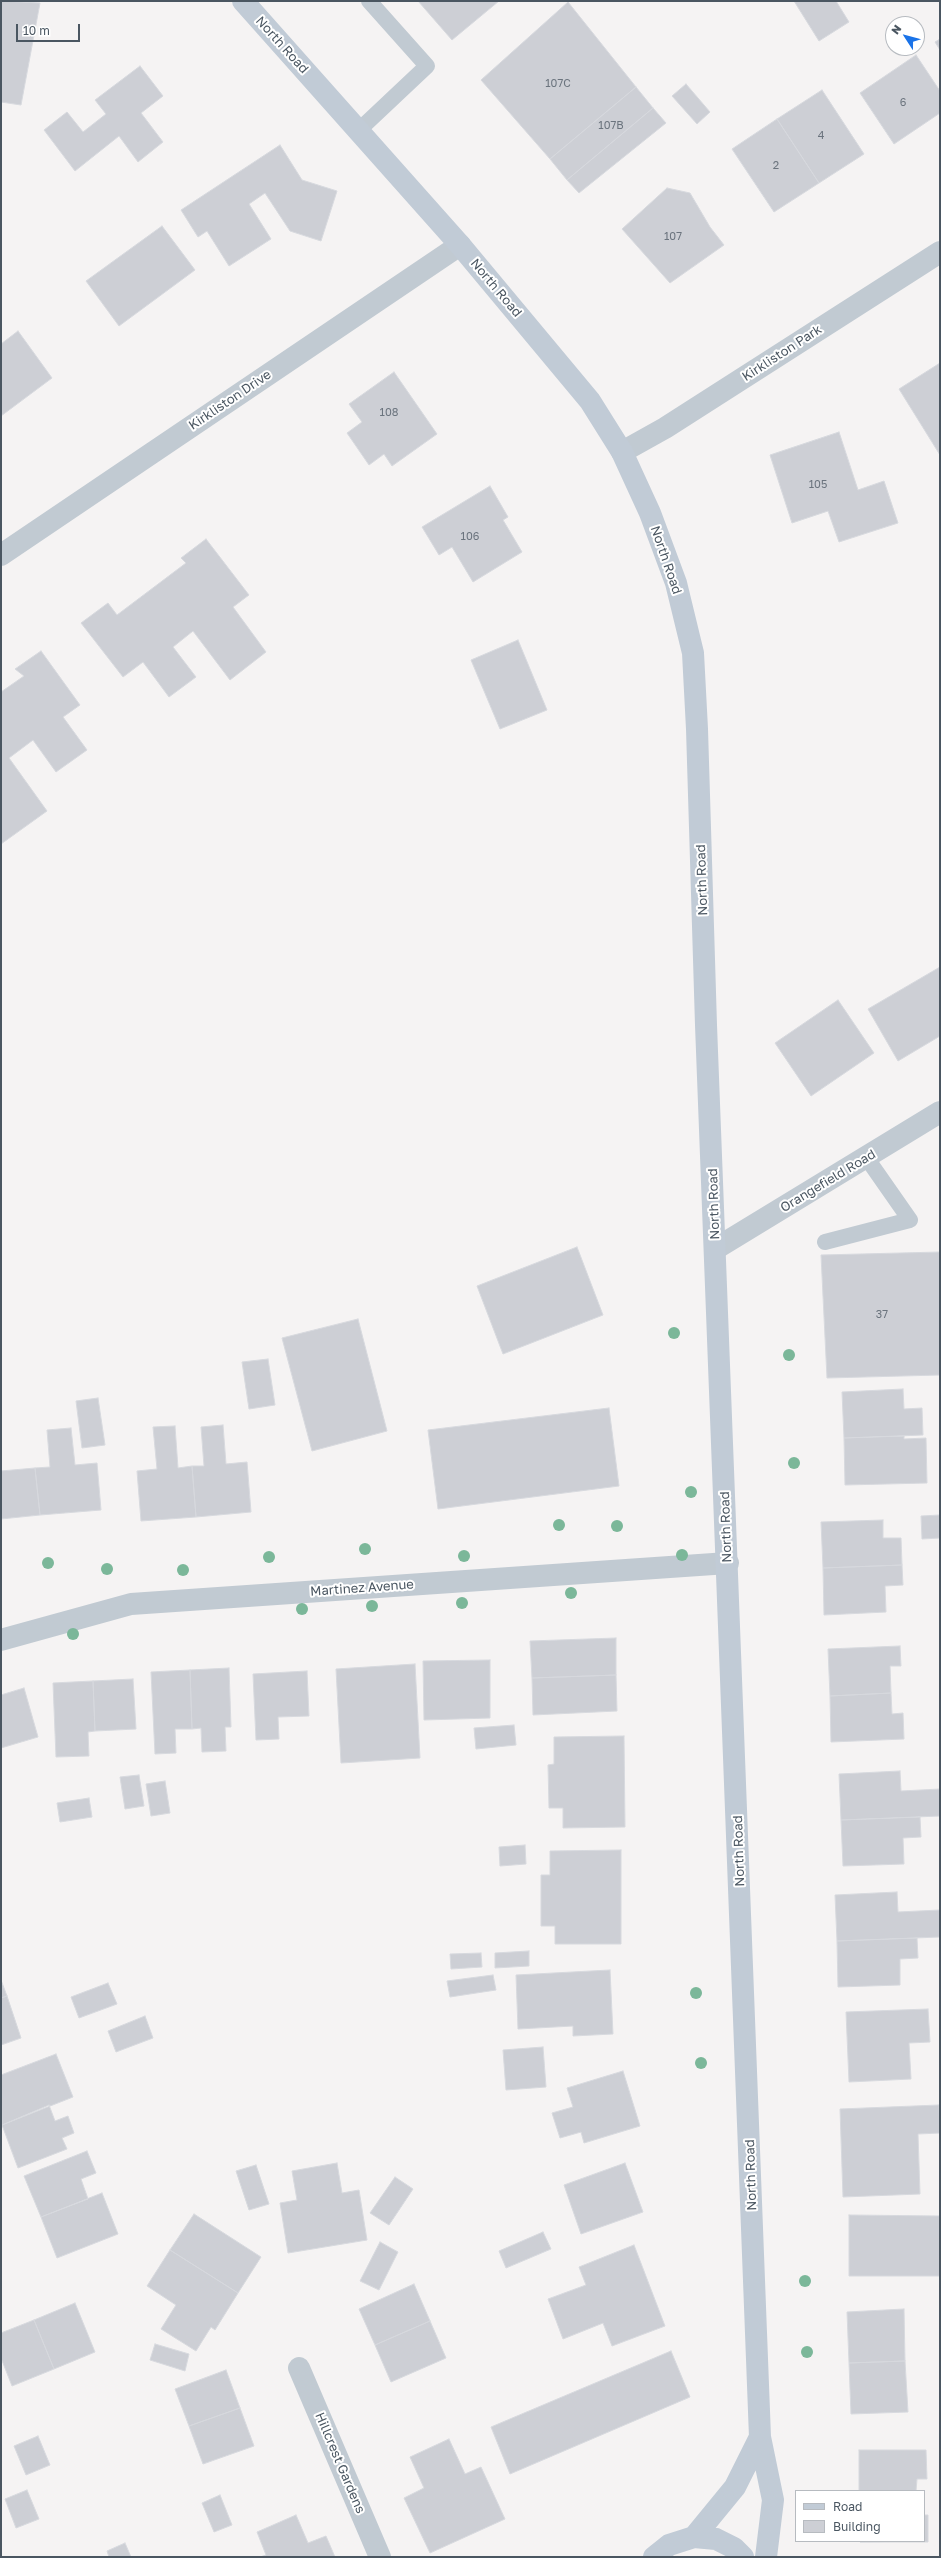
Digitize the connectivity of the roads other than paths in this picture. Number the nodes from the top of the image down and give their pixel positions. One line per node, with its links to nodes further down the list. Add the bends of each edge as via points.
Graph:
1 (243, 1): 3 (street, North Road)
2 (369, 1): 3 (lane, via 427,66)
3 (358, 131): 4 (street, North Road)
4 (460, 245): 6 (street, North Road, via 590,401); 7 (street, Kirkliston Drive)
5 (940, 252): 6 (street, Kirkliston Park, via 665,428)
6 (622, 452): 11 (street, North Road, via 650,513 676,583 693,653 698,729)
7 (1, 555)
8 (940, 1112): 9 (street, Orangefield Road)
9 (866, 1157): 10 (lane, via 910,1220); 11 (street, Orangefield Road)
10 (825, 1242)
11 (715, 1249): 12 (street, North Road)
12 (728, 1563): 13 (street, Martinez Avenue, via 131,1604); 15 (street, North Road)
13 (1, 1640)
14 (300, 2368): 17 (street, Hillcrest Gardens)
15 (760, 2437): 16 (street, North Road, via 735,2487); 20 (street, via 772,2500)
16 (694, 2537): 18 (street, via 669,2546); 19 (street, via 716,2540 734,2548)
17 (380, 2557)
18 (654, 2557)
19 (743, 2557)
20 (766, 2557)

